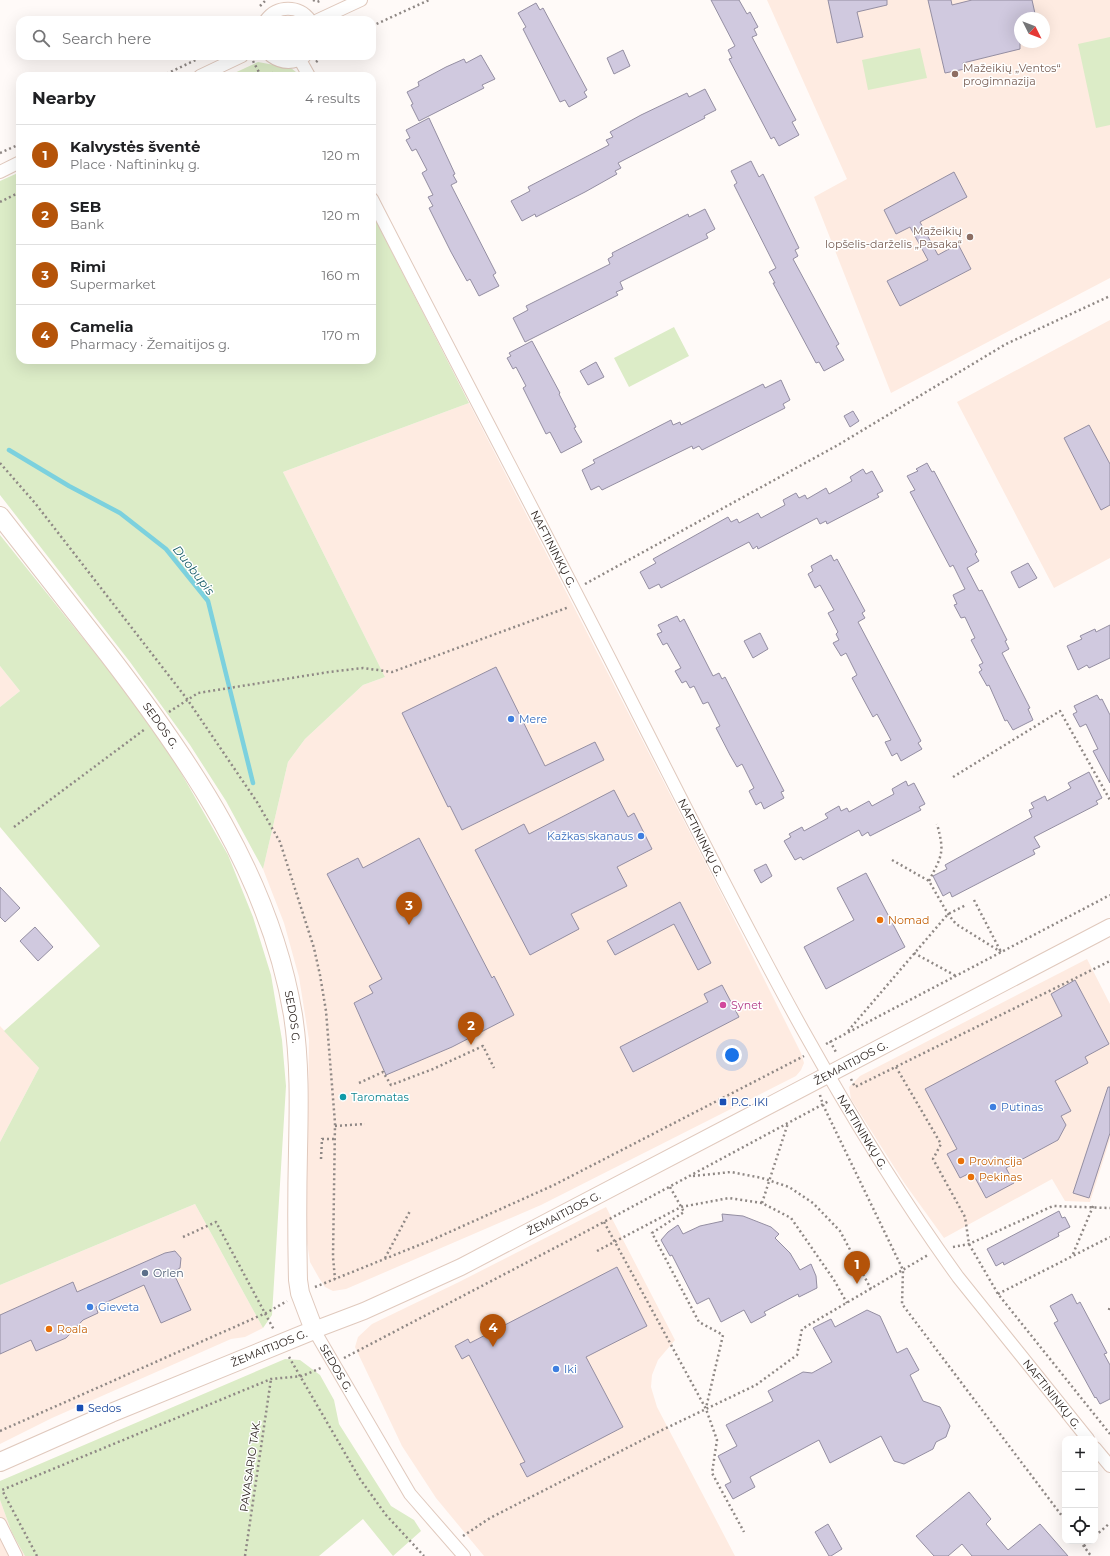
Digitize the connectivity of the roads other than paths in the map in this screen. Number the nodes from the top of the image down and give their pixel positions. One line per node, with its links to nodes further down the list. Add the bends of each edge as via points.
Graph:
1 (361, 0): 4 (street)
2 (270, 16): 3 (street, via 275,12 292,8)
3 (306, 16)
4 (327, 16)
5 (234, 60): 9 (street)
6 (279, 60): 7 (street)
7 (298, 60)
8 (304, 60): 10 (street)
9 (208, 72)
10 (308, 72)
11 (16, 164): 12 (street)
12 (0, 172)
13 (376, 207): 16 (street, NAFTININKŲ G., via 814,1050)
14 (0, 516): 17 (main road, SEDOS G., via 158,719 191,768 238,849 262,902 276,942 293,1016 299,1075 298,1280 300,1293)
15 (1110, 927): 16 (main road, ŽEMAITIJOS G.)
16 (822, 1078): 17 (main road, ŽEMAITIJOS G., via 461,1267 364,1311); 18 (street, NAFTININKŲ G., via 840,1095 938,1249 985,1312)
17 (314, 1330): 20 (main road, ŽEMAITIJOS G., via 111,1413); 24 (street, SEDOS G., via 410,1494)
18 (1086, 1436)
19 (1098, 1452): 21 (street)
20 (0, 1462)
21 (1110, 1466)
22 (0, 1524): 23 (street)
23 (16, 1556)
24 (464, 1556)

